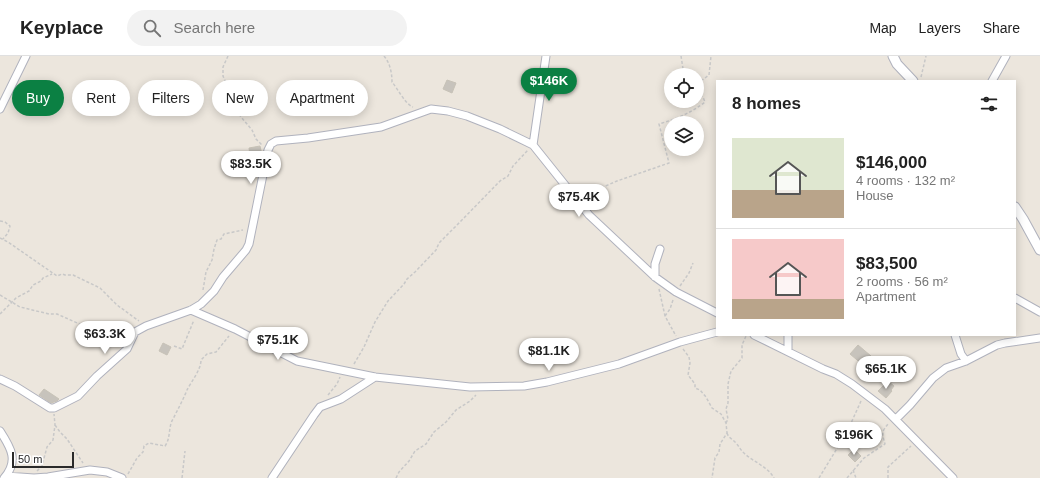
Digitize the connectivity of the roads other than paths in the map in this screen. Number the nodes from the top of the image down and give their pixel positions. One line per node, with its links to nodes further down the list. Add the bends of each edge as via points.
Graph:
1 (26, 56): 7 (street)
2 (546, 56): 8 (street)
3 (893, 56): 5 (street)
4 (1006, 56): 6 (street)
5 (912, 80)
6 (993, 80)
7 (0, 109)
8 (533, 145): 12 (street, via 589,215); 14 (street, via 468,116 431,109 381,127 276,141 268,150 249,244 214,291)
9 (1016, 208): 11 (street)
10 (660, 249): 12 (street, via 655,264)
11 (1040, 250)
12 (655, 276): 15 (street, via 676,292)
13 (1016, 299): 16 (street)
14 (194, 311): 24 (street, via 298,361); 27 (street, via 135,332 127,349 78,396)
15 (716, 312)
16 (1040, 312)
17 (716, 332): 24 (street, via 619,364 524,386 482,387)
18 (756, 336): 22 (street)
19 (788, 336): 22 (street)
20 (955, 336): 23 (street)
21 (1040, 338): 23 (street, via 997,345)
22 (788, 351): 28 (street, via 836,374 865,393)
23 (966, 361): 28 (street, via 939,372 910,405)
24 (375, 377): 33 (street, via 341,399 320,407)
25 (0, 379): 27 (street, via 50,408)
26 (60, 399): 27 (street)
27 (69, 400)
28 (894, 417): 34 (street)
29 (0, 432): 31 (street, via 10,446 12,455 12,467)
30 (124, 476): 32 (street, via 90,470)
31 (5, 477): 32 (street)
32 (34, 478)
33 (272, 478)
34 (953, 478)

